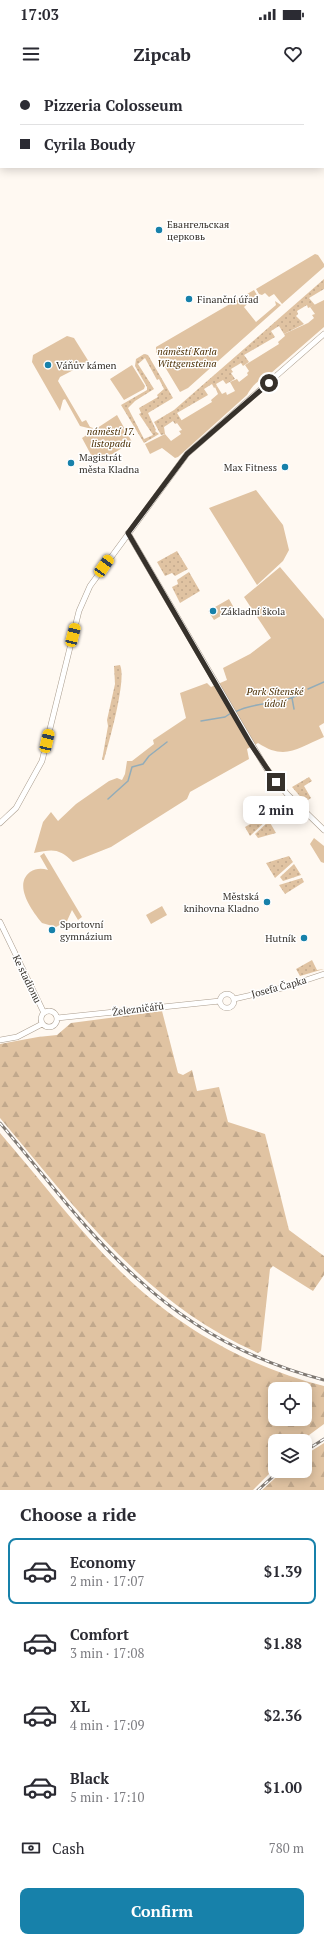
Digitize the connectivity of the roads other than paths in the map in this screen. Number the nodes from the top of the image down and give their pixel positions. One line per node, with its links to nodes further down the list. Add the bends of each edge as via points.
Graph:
1 (324, 334): 2 (street, via 187,454)
2 (128, 533): 3 (street, via 90,586 84,599 42,761 19,802); 4 (street, via 250,743 283,790)
3 (0, 823)
4 (324, 830)
5 (0, 922): 9 (street, Ke stadionu)
6 (324, 974): 7 (street, Josefa Čapka, via 282,988)
7 (234, 999): 8 (street, via 227,993); 8 (street, via 233,1006 227,1008 221,1006)
8 (220, 1000): 10 (street, Železničářů)
9 (44, 1012): 10 (street, via 53,1012); 11 (street, via 40,1018)
10 (57, 1018): 11 (street, via 52,1027)
11 (42, 1024): 12 (street, via 17,1037)
12 (0, 1040)

